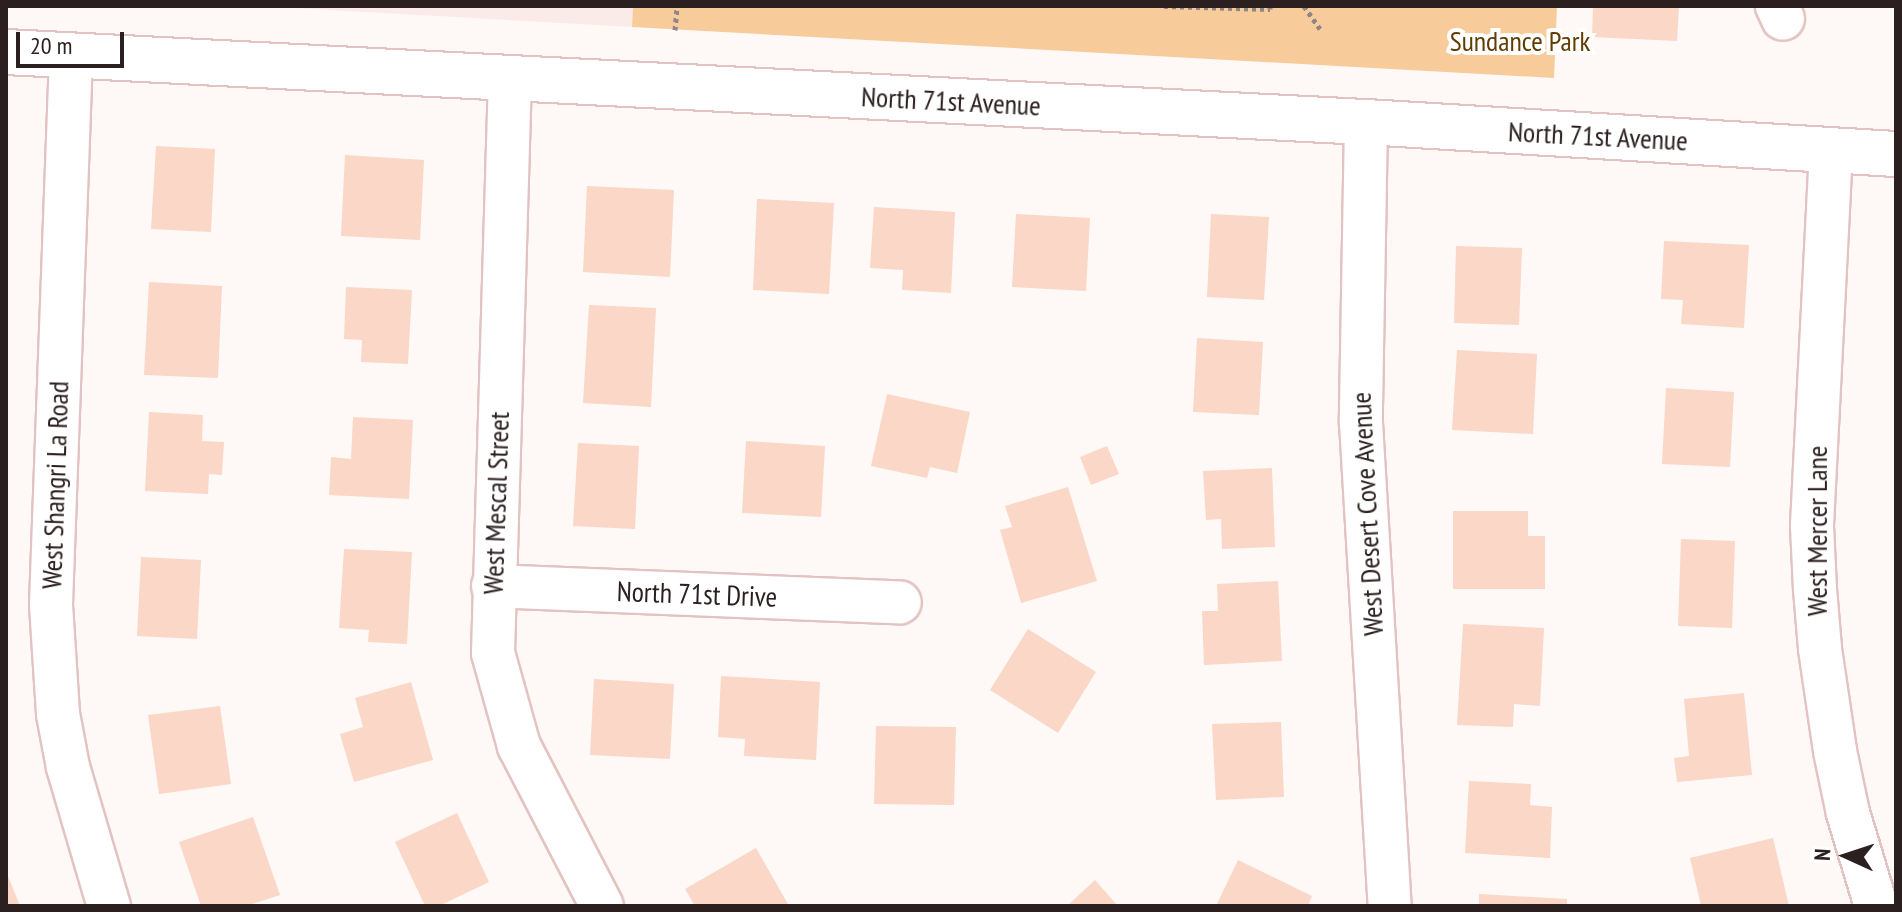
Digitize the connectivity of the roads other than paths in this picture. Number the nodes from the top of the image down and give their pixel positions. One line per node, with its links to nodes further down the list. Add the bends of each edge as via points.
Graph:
1 (6, 52): 2 (street, North 71st Avenue)
2 (71, 56): 3 (street, North 71st Avenue); 9 (street, West Shangri La Road, via 51,605 58,714 68,767)
3 (510, 77): 4 (street, North 71st Avenue); 7 (street, West Mescal Street)
4 (1366, 122): 5 (street, North 71st Avenue); 11 (street, West Desert Cove Avenue, via 1361,423)
5 (1831, 150): 6 (street, North 71st Avenue); 12 (street, West Mercer Lane, via 1812,526 1815,589 1835,751)
6 (1896, 154)
7 (493, 586): 8 (street, North 71st Drive); 10 (street, West Mescal Street, via 493,653 519,746)
8 (900, 602)
9 (109, 906)
10 (602, 906)
11 (1390, 906)
12 (1876, 906)

